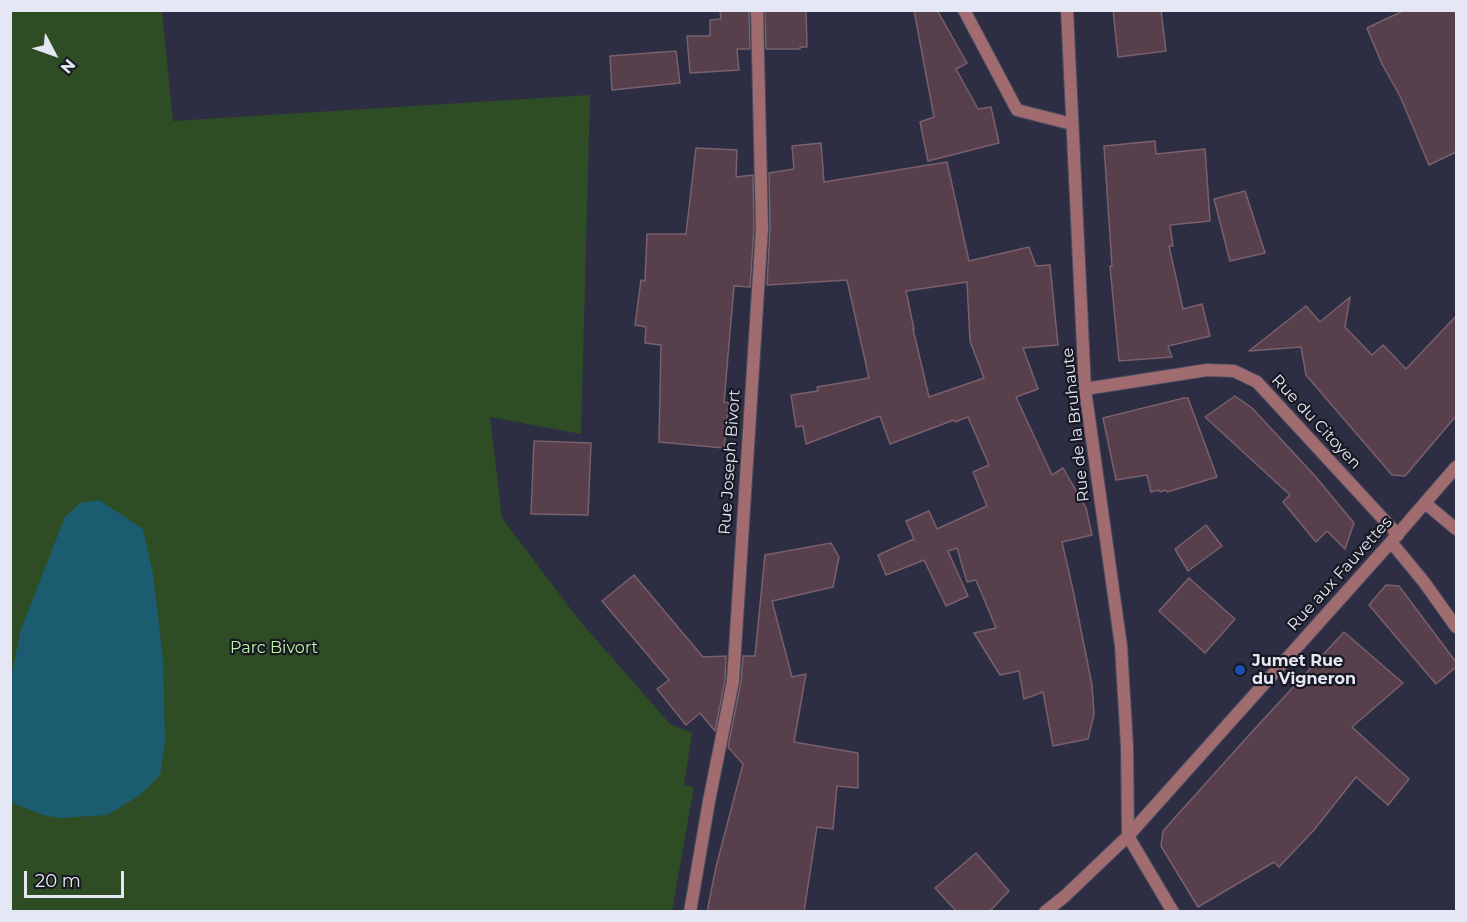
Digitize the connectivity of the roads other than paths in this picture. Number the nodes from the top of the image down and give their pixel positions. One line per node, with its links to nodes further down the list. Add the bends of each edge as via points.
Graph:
1 (757, 10): 12 (street, Rue Joseph Bivort, via 762,228 733,681)
2 (964, 10): 4 (street, via 1017,110)
3 (1067, 10): 4 (street, Rue de la Bruhaute)
4 (1072, 124): 5 (street, Rue de la Bruhaute)
5 (1085, 389): 9 (street, Rue du Citoyen, via 1207,370 1234,371 1257,382); 11 (street, Rue de la Bruhaute, via 1121,646)
6 (1456, 467): 7 (street, Rue aux Fauvettes)
7 (1425, 503): 8 (street); 9 (street, Rue aux Fauvettes)
8 (1456, 529)
9 (1394, 538): 10 (street, Rue du Citoyen); 11 (street, Rue aux Fauvettes)
10 (1456, 627)
11 (1128, 836): 13 (street, Rue aux Fauvettes); 14 (street)
12 (690, 912)
13 (1045, 912)
14 (1173, 912)

